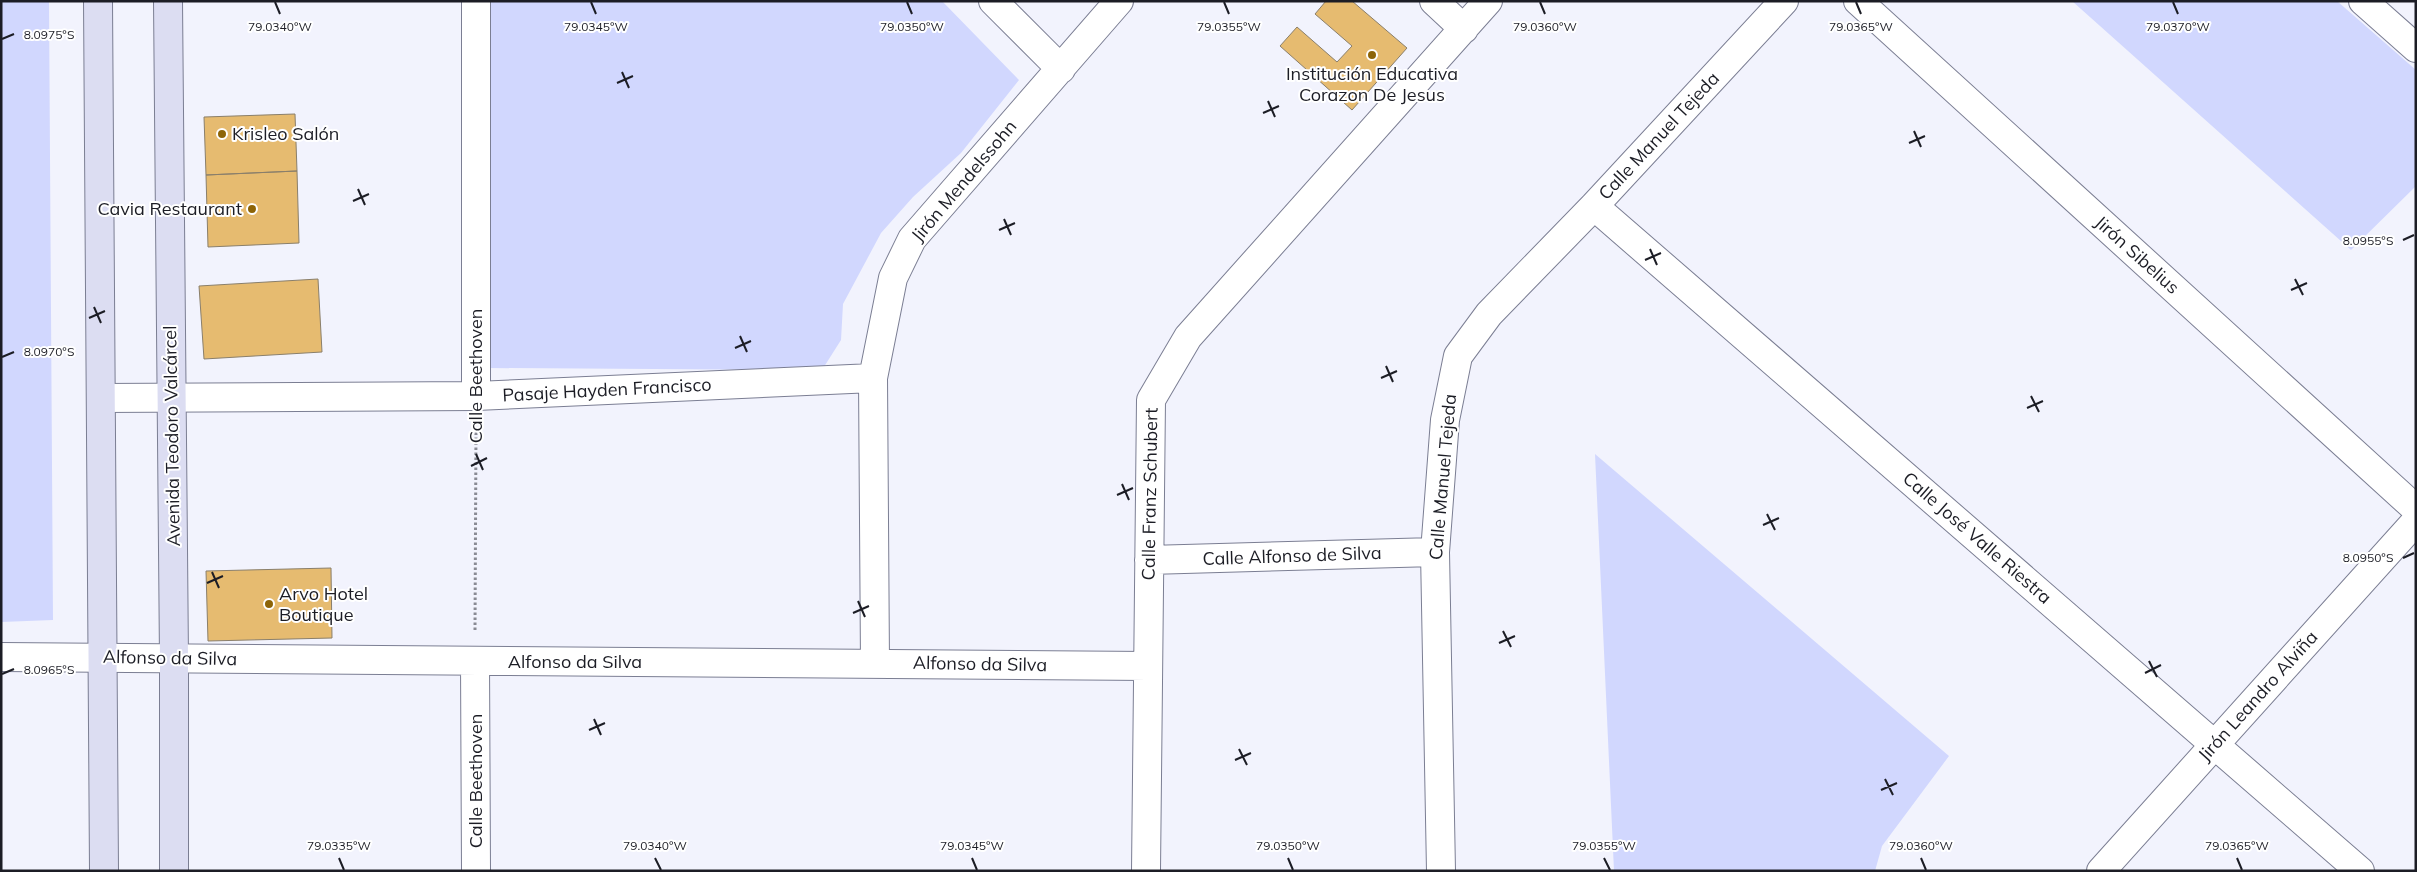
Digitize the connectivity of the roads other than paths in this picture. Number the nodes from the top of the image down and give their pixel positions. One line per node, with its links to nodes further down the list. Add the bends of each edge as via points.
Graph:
1 (98, 1): 18 (street)
2 (168, 1): 17 (street, Avenida Teodoro Valcárcel)
3 (476, 1): 16 (street, Calle Beethoven)
4 (993, 1): 13 (street)
5 (1119, 1): 13 (street, Jirón Mendelssohn)
6 (1434, 1): 11 (street)
7 (1488, 1): 11 (street, Calle Franz Schubert)
8 (1784, 1): 14 (street, Calle Manuel Tejeda)
9 (1858, 1): 19 (street, Jirón Sibelius)
10 (2363, 1): 12 (street)
11 (1464, 28): 22 (street, Calle Franz Schubert, via 1188,337 1169,368 1151,400)
12 (2416, 48)
13 (1061, 68): 15 (street, Jirón Mendelssohn, via 912,239 893,278)
14 (1594, 206): 21 (street, Calle Manuel Tejeda, via 1488,314 1458,356 1445,420); 29 (street, Calle José Valle Riestra)
15 (873, 378): 16 (street, Pasaje Hayden Francisco); 27 (street, Jirón Mendelssohn)
16 (476, 396): 17 (street, Pasaje Hayden Francisco)
17 (171, 397): 18 (street, Pasaje Hayden Francisco); 25 (street, Avenida Teodoro Valcárcel)
18 (101, 398): 24 (street)
19 (2416, 509)
20 (2416, 521): 29 (street, Jirón Leandro Alviña)
21 (1435, 552): 22 (street, Calle Alfonso de Silva); 34 (street, Calle Manuel Tejeda)
22 (1149, 560): 28 (street, Calle Franz Schubert)
23 (1, 657): 24 (street, Alfonso da Silva)
24 (102, 658): 25 (street, Alfonso da Silva); 30 (street)
25 (174, 659): 26 (street, Alfonso da Silva); 31 (street, Avenida Teodoro Valcárcel)
26 (475, 661): 27 (street, Alfonso da Silva); 32 (street, Calle Beethoven)
27 (875, 663): 28 (street, Alfonso da Silva)
28 (1148, 666): 33 (street, Calle Franz Schubert)
29 (2214, 744): 35 (street, Jirón Leandro Alviña); 36 (street, Calle José Valle Riestra)
30 (104, 871)
31 (174, 871)
32 (476, 871)
33 (1146, 871)
34 (1441, 871)
35 (2101, 871)
36 (2360, 871)

